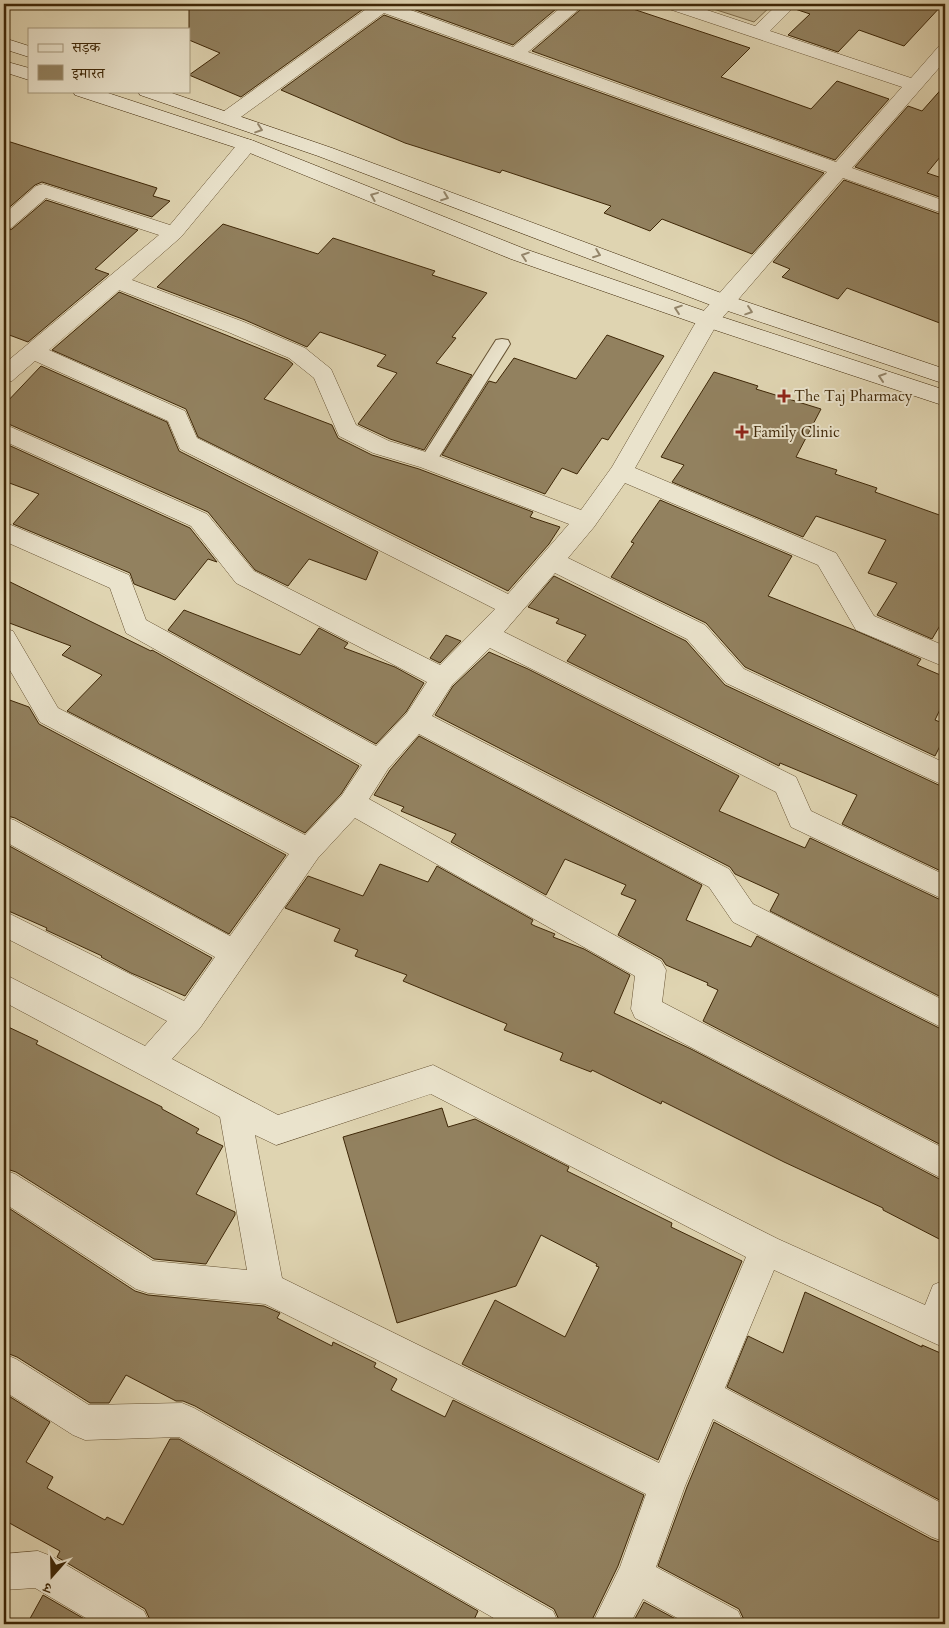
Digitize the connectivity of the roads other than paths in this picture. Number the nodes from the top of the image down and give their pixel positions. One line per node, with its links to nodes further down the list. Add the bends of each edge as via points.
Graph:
1 (576, 4): 9 (street)
2 (672, 4): 5 (street)
3 (788, 4): 5 (street)
4 (381, 5): 9 (street); 15 (street)
5 (758, 33): 12 (street)
6 (4, 43): 8 (street)
7 (945, 50): 12 (street)
8 (28, 52)
9 (515, 54): 17 (street)
10 (4, 66): 11 (street)
11 (28, 74)
12 (914, 85): 17 (street)
13 (85, 92): 16 (street)
14 (150, 92): 15 (street)
15 (227, 118): 22 (street, one-way to 22, via 325,152)
16 (247, 145): 20 (street); 22 (street, one-way to 16, via 518,254)
17 (839, 170): 18 (street); 22 (street)
18 (945, 208)
19 (4, 224): 20 (street, via 43,190)
20 (174, 233): 21 (street)
21 (115, 281): 24 (street); 29 (street, via 297,353 323,374 347,430 381,447)
22 (716, 311): 26 (street, one-way to 26); 27 (street, one-way to 22); 30 (street)
23 (502, 344): 29 (lane)
24 (32, 351): 25 (street); 34 (street, via 177,416 188,443)
25 (4, 376)
26 (945, 377)
27 (945, 398)
28 (4, 432): 38 (street, via 199,520 245,577)
29 (428, 461): 31 (street)
30 (622, 472): 31 (street); 37 (street, via 827,559 865,623)
31 (586, 521): 33 (street)
32 (4, 531): 40 (street, via 120,582 135,626)
33 (551, 560): 34 (street); 41 (street, via 696,632 736,676)
34 (511, 606): 35 (street)
35 (487, 635): 38 (street); 45 (street, via 786,785 801,819)
36 (4, 638): 44 (street, via 48,715)
37 (945, 657)
38 (443, 678): 39 (street)
39 (416, 720): 40 (street); 49 (street, via 719,878 743,913)
40 (379, 761): 42 (street)
41 (945, 774)
42 (352, 803): 44 (street); 53 (street, via 651,970 646,1010)
43 (4, 828): 47 (street)
44 (308, 850): 47 (street)
45 (945, 888)
46 (4, 923): 50 (street)
47 (234, 953): 50 (street)
48 (4, 987): 51 (street)
49 (945, 1016)
50 (190, 1018): 51 (street)
51 (149, 1063): 52 (street)
52 (234, 1108): 55 (street, via 276,1130 432,1079); 56 (street)
53 (945, 1165)
54 (4, 1185): 56 (street, via 148,1277)
55 (766, 1250): 57 (street); 59 (street)
56 (268, 1288): 60 (street)
57 (941, 1318)
58 (4, 1372): 65 (street, via 85,1423 182,1420)
59 (704, 1396): 60 (street); 61 (street)
60 (667, 1486): 63 (street)
61 (945, 1524)
62 (4, 1572): 64 (street, via 38,1569)
63 (635, 1575): 66 (street); 67 (street)
64 (131, 1624)
65 (540, 1624)
66 (611, 1624)
67 (725, 1624)

